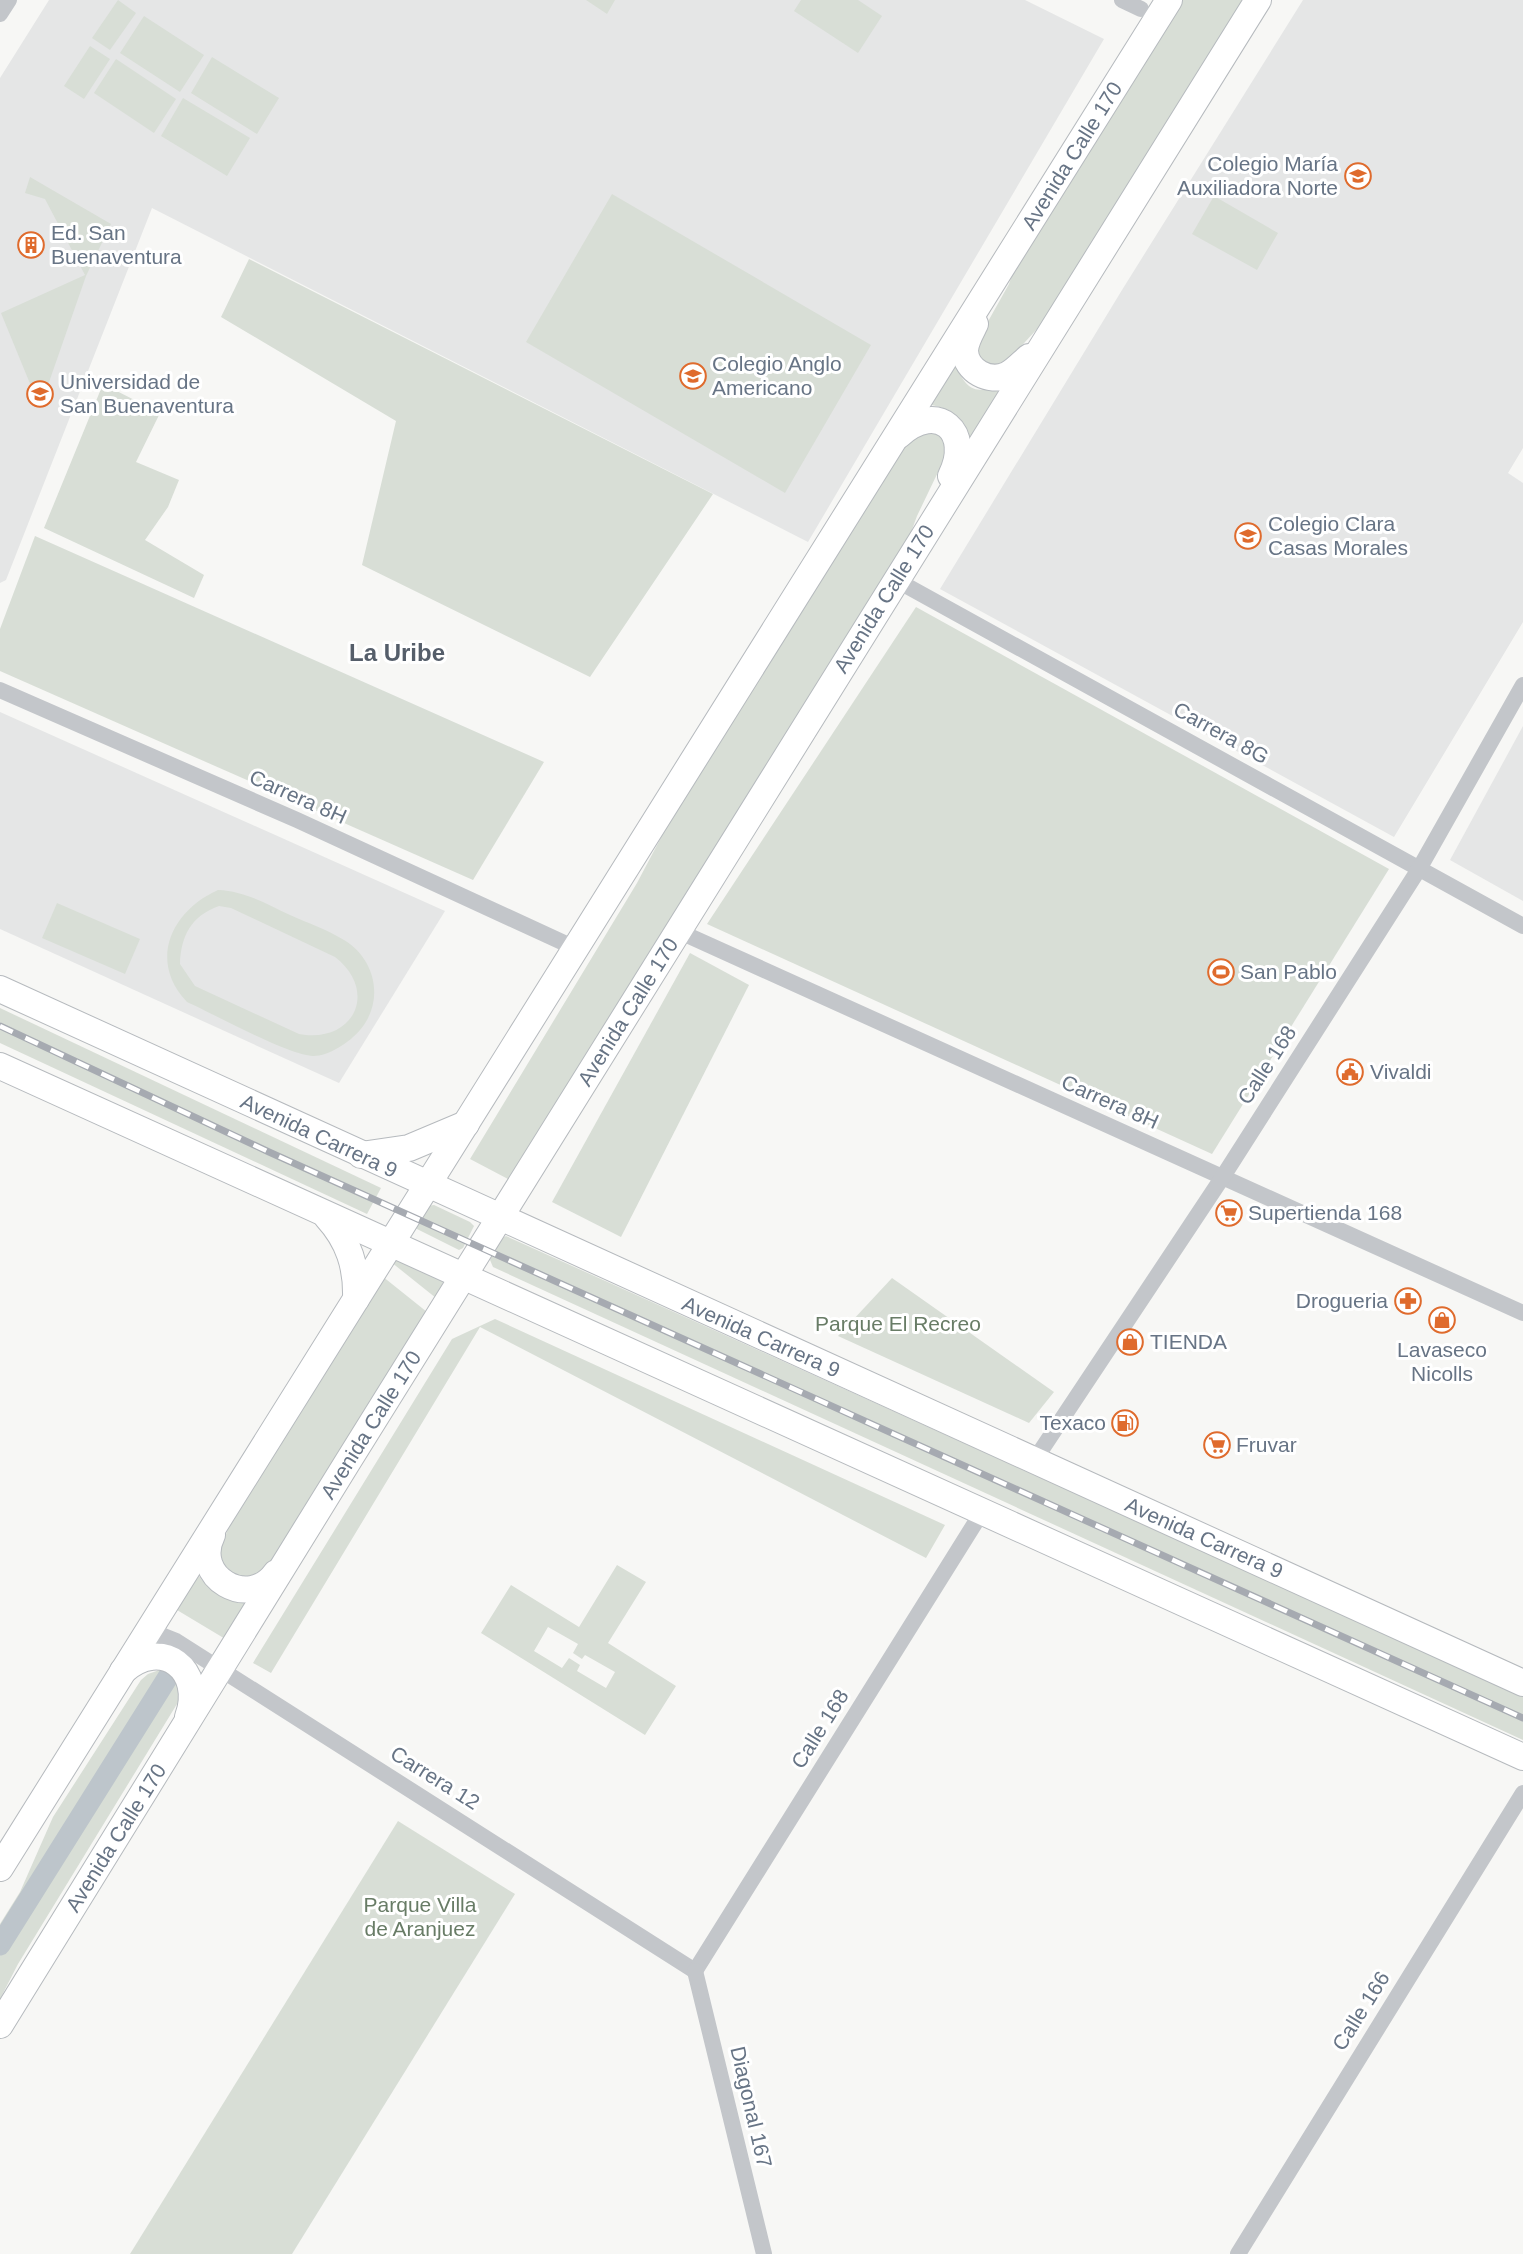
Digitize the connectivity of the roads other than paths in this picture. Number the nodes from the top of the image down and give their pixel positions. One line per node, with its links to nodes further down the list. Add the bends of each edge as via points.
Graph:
1 (9, 0): 6 (street)
2 (1122, 0): 5 (street)
3 (1169, 0): 7 (main road, Avenida Calle 170)
4 (1258, 0): 8 (main road, Avenida Calle 170)
5 (1141, 9)
6 (0, 14)
7 (1011, 255): 8 (main road, via 969,336 965,350 968,362 982,375 993,378 1005,375); 9 (main road, Avenida Calle 170)
8 (1043, 345): 10 (main road, Avenida Calle 170)
9 (895, 438): 10 (main road, via 916,422 936,420 950,427 959,445 955,469); 17 (main road, Avenida Calle 170)
10 (918, 544): 11 (main road, Avenida Calle 170)
11 (896, 580): 14 (street, Carrera 8G); 16 (main road, Avenida Calle 170)
12 (1523, 685): 14 (street, Calle 168)
13 (0, 690): 17 (street, Carrera 8H)
14 (1419, 869): 15 (street, Carrera 8G); 22 (street, Calle 168)
15 (1523, 926)
16 (678, 931): 22 (street, Carrera 8H); 25 (main road, Avenida Calle 170)
17 (575, 948): 20 (main road, Avenida Calle 170)
18 (0, 989): 21 (main road, Avenida Carrera 9)
19 (0, 1065): 24 (main road)
20 (466, 1124): 21 (main road, via 409,1148); 23 (main road, Avenida Calle 170)
21 (362, 1155): 23 (main road, Avenida Carrera 9)
22 (1222, 1178): 29 (street, Carrera 8H); 30 (street, Calle 168)
23 (427, 1186): 25 (main road, Avenida Carrera 9); 26 (main road, Avenida Calle 170)
24 (325, 1215): 26 (main road); 28 (main road, via 350,1250 357,1281)
25 (500, 1218): 27 (main road, Avenida Calle 170); 30 (main road, Avenida Carrera 9)
26 (391, 1244): 27 (main road); 28 (main road, Avenida Calle 170)
27 (463, 1277): 31 (main road); 33 (main road, Avenida Calle 170)
28 (356, 1299): 32 (main road, Avenida Calle 170)
29 (1523, 1313)
30 (1034, 1461): 37 (main road, Avenida Carrera 9)
31 (982, 1512): 39 (main road); 42 (street, Calle 168)
32 (219, 1521): 33 (main road, via 208,1542 208,1564 213,1574 230,1588 241,1591 263,1586); 34 (main road, Avenida Calle 170)
33 (291, 1554): 35 (main road, Avenida Calle 170)
34 (146, 1635): 35 (street, Carrera 12, via 176,1641); 36 (main road, Avenida Calle 170)
35 (220, 1668): 38 (main road, Avenida Calle 170); 42 (street, Carrera 12)
36 (123, 1671): 38 (main road, via 139,1659 159,1656 183,1669 193,1694); 41 (main road, Avenida Calle 170)
37 (1523, 1683)
38 (183, 1729): 43 (main road, Avenida Calle 170)
39 (1523, 1757)
40 (1523, 1793): 45 (street, Calle 166)
41 (0, 1868)
42 (696, 1971): 44 (street, Diagonal 167)
43 (0, 2025)
44 (764, 2254)
45 (1238, 2254)

